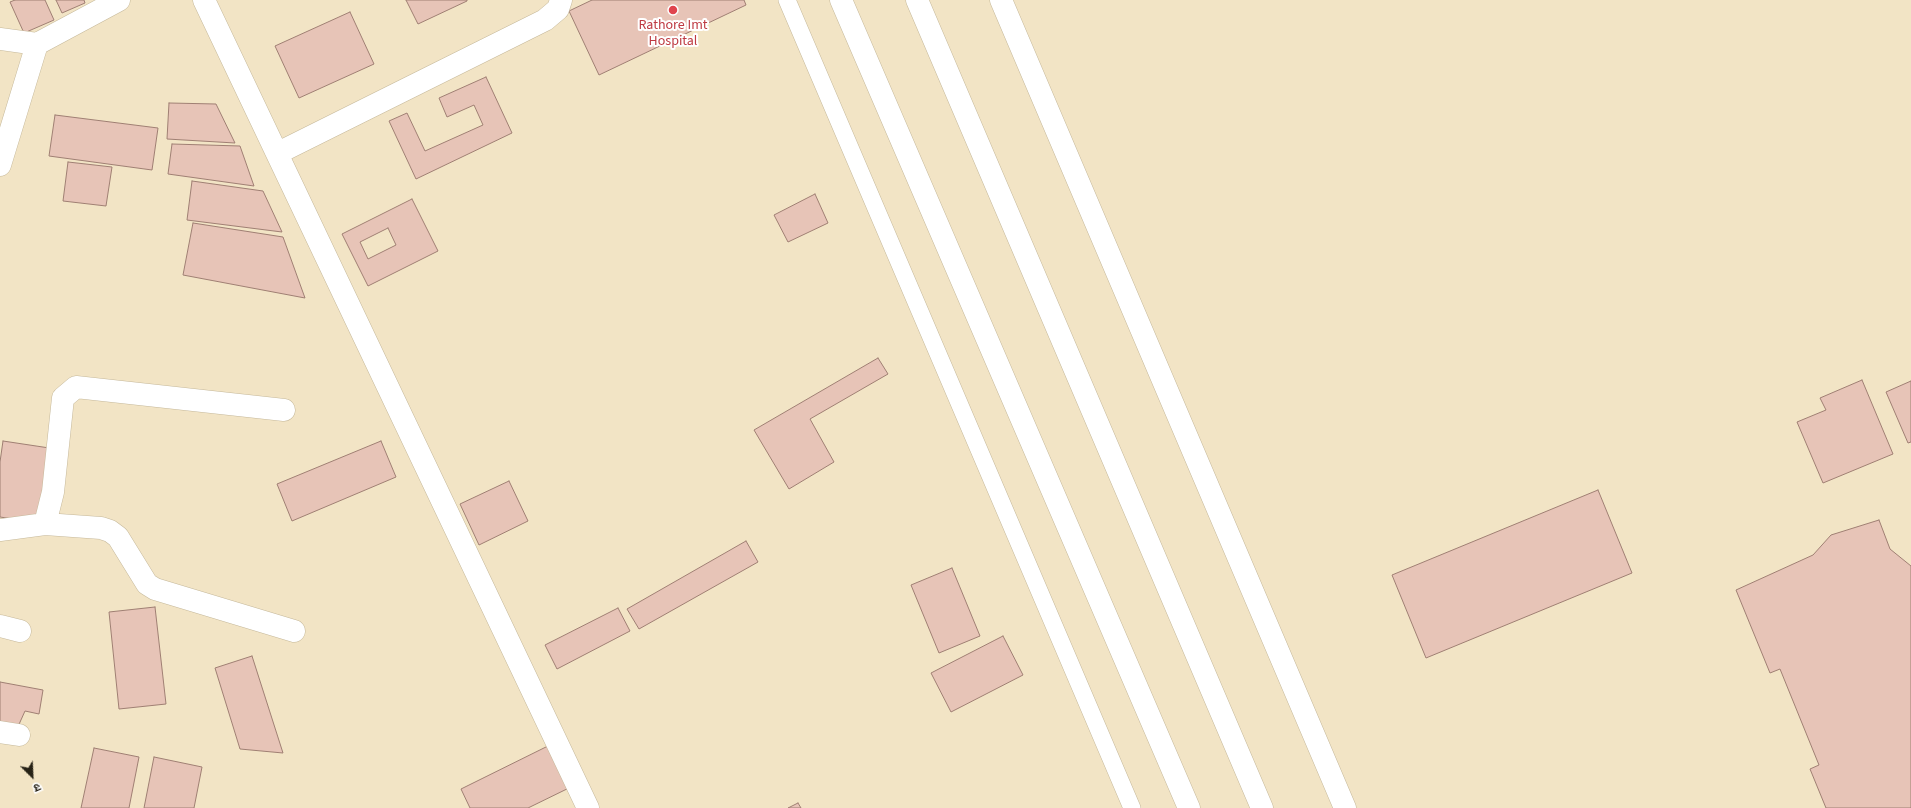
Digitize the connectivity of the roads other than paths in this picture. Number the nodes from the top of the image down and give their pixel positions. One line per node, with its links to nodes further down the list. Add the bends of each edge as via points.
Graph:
1 (119, 0): 9 (street)
2 (204, 0): 10 (street)
3 (561, 0): 10 (street, via 558,9 545,20)
4 (787, 0): 17 (lane)
5 (841, 0): 18 (street)
6 (917, 0): 19 (street)
7 (1001, 0): 20 (street)
8 (0, 39): 9 (street)
9 (37, 44): 11 (street)
10 (278, 153): 16 (street)
11 (0, 165)
12 (284, 410): 13 (street, via 76,387 63,398 53,492)
13 (45, 524): 14 (street); 15 (street, via 101,528 110,531 118,538 147,584 155,589)
14 (0, 530)
15 (294, 631)
16 (588, 808)
17 (1132, 808)
18 (1189, 808)
19 (1262, 808)
20 (1345, 808)

